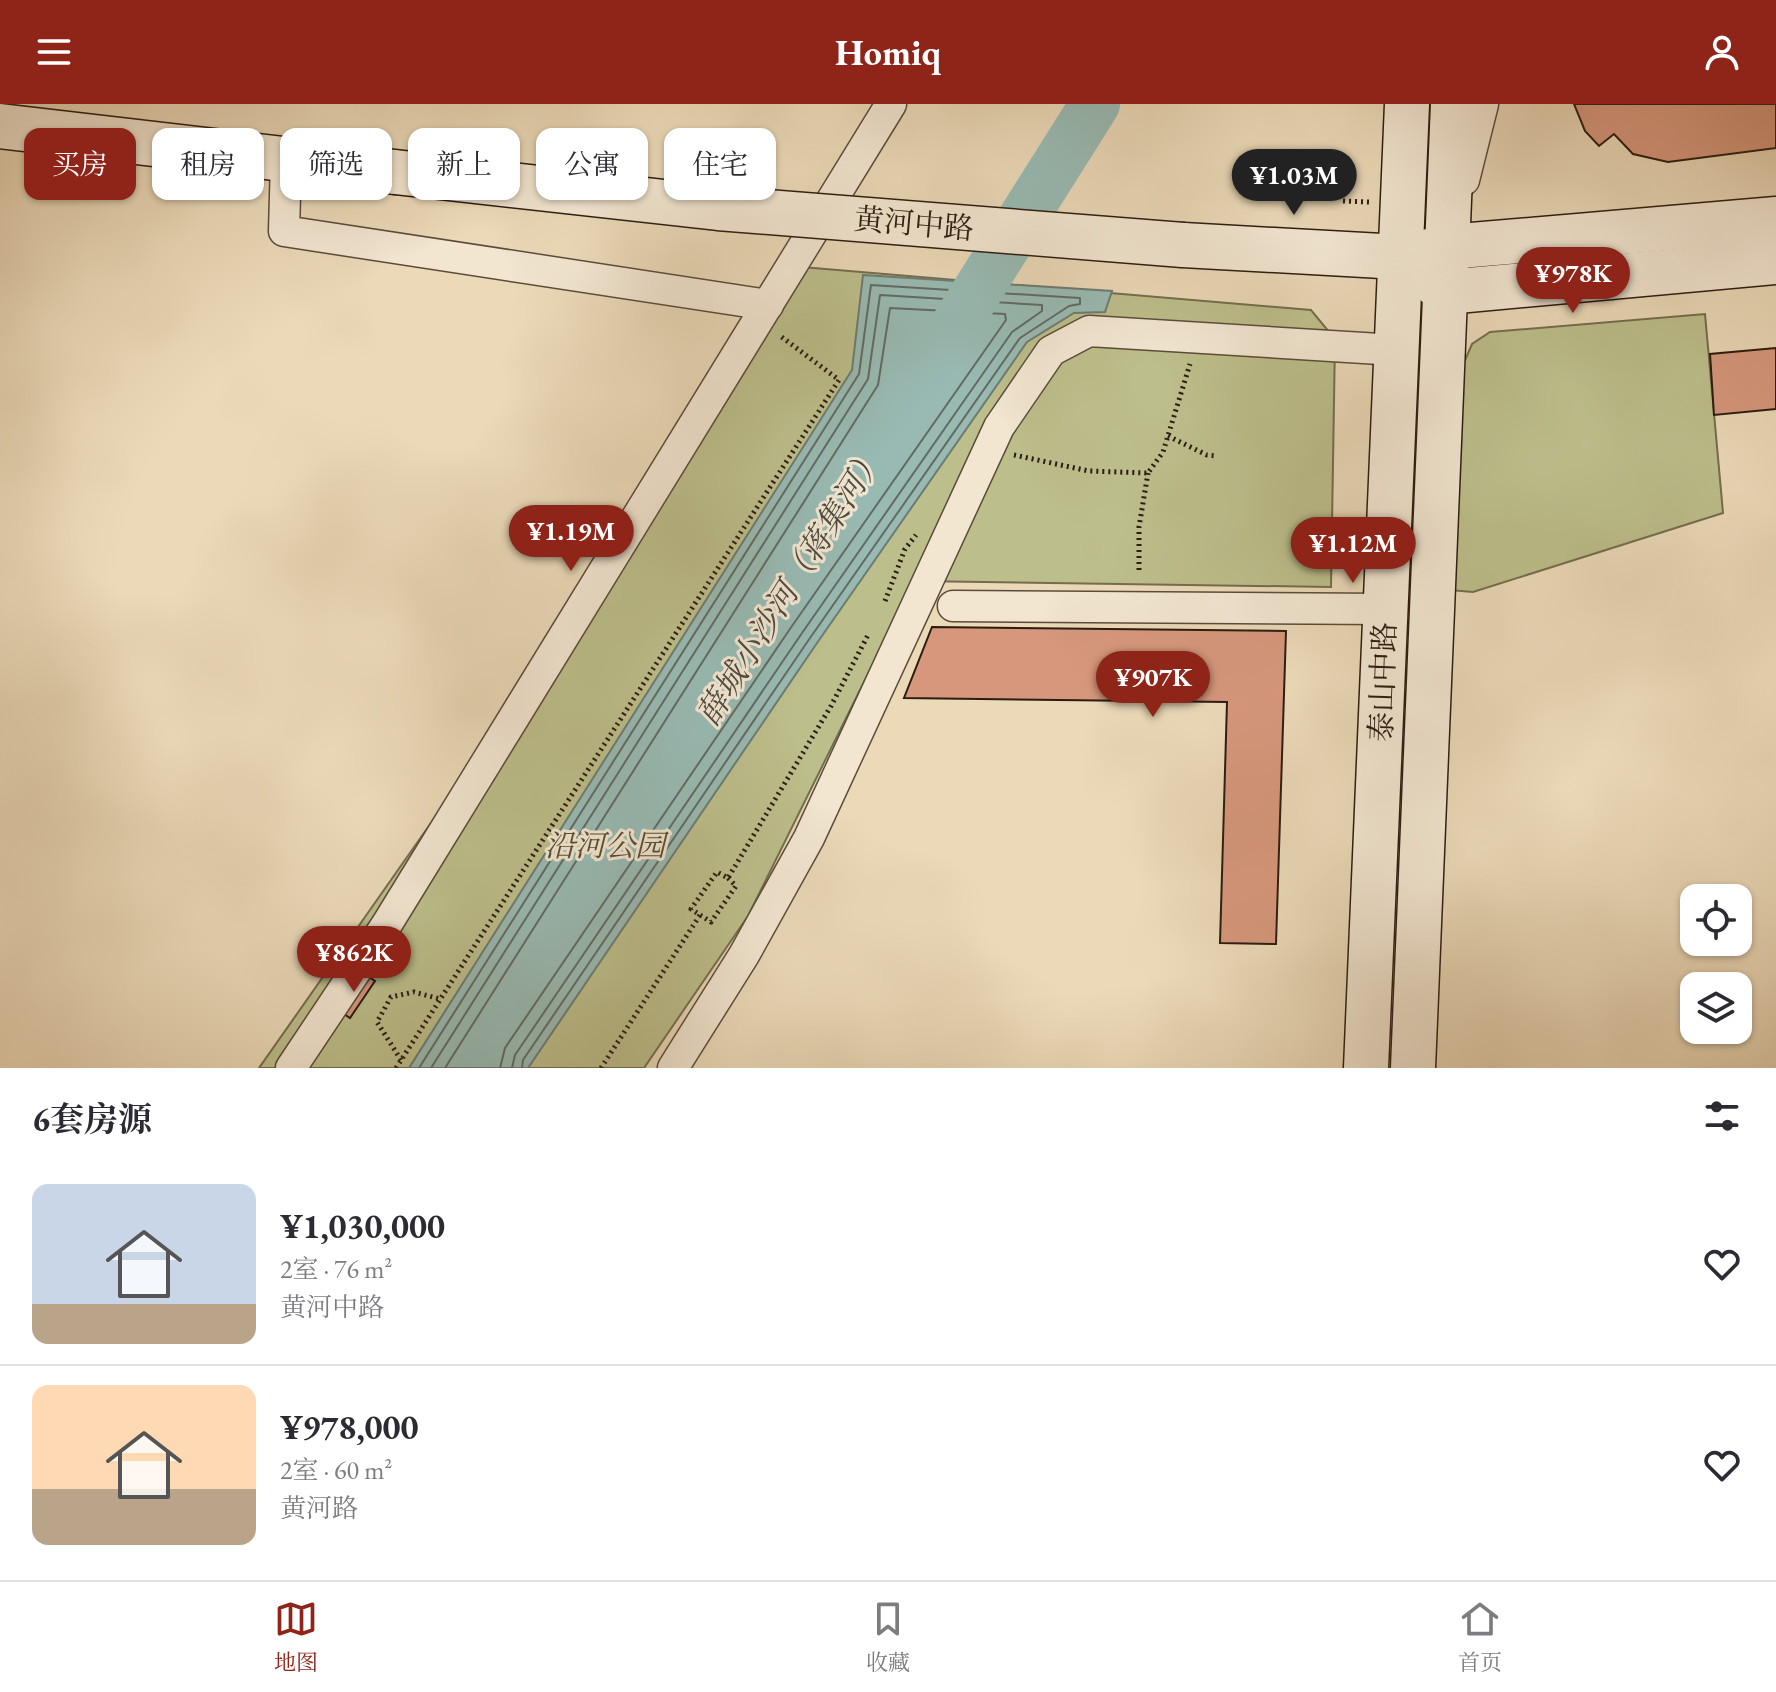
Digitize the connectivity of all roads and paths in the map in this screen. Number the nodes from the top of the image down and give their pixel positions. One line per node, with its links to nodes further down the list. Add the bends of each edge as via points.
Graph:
1 (891, 104): 14 (street)
2 (1407, 104): 11 (main road, 泰山中路)
3 (1453, 104): 10 (main road, 泰山中路)
4 (1483, 104): 10 (street)
5 (0, 126): 6 (main road, 黄河中路)
6 (280, 159)
7 (392, 172): 11 (main road, 黄河中路, bridge, via 718,208)
8 (285, 200): 14 (street, via 284,231)
9 (1776, 219): 10 (main road, 黄河中路)
10 (1448, 247): 11 (main road, 黄河中路); 13 (main road, 泰山中路)
11 (1400, 257): 13 (main road); 16 (main road, 泰山中路)
12 (1776, 262): 13 (main road)
13 (1446, 292): 38 (main road, 泰山中路)
14 (768, 305): 29 (path, via 778,334 839,380); 33 (street, via 387,924)
15 (1195, 338): 16 (street); 17 (path); 18 (street, via 1089,331 1077,337 1051,351)
16 (1396, 350): 25 (main road, 泰山中路)
17 (1168, 436): 19 (path); 20 (path)
18 (991, 444): 20 (path, via 1045,465); 36 (street, via 809,838)
19 (1217, 456)
20 (1148, 473): 22 (path)
21 (919, 532): 23 (path, via 905,549)
22 (1139, 570)
23 (885, 604)
24 (953, 606): 25 (street)
25 (1386, 609): 37 (main road, 泰山中路)
26 (871, 629): 27 (path)
27 (728, 878): 28 (path, via 736,886 711,922); 28 (path, via 717,872 691,909)
28 (700, 915): 35 (path)
29 (440, 999): 31 (path, via 414,992 391,997); 32 (path)
30 (372, 1006): 31 (path)
31 (382, 1012): 32 (path, via 377,1022)
32 (401, 1060): 34 (path)
33 (291, 1068)
34 (396, 1068)
35 (601, 1068)
36 (673, 1068)
37 (1366, 1068)
38 (1413, 1068)

